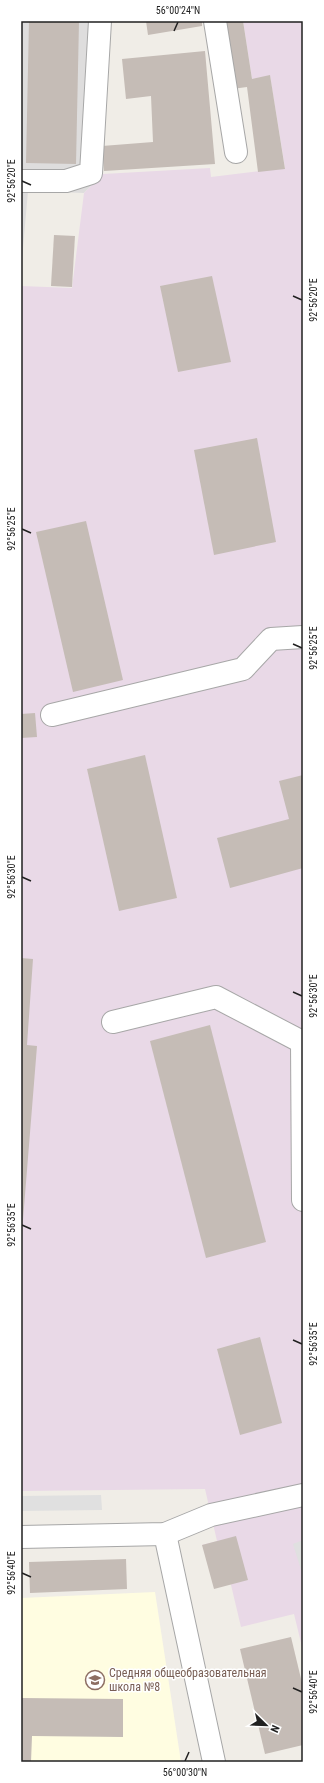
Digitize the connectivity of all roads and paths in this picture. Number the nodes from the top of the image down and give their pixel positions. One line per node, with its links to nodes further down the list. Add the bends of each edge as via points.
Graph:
1 (100, 21): 4 (lane, via 91,173 66,181)
2 (215, 21): 3 (lane)
3 (236, 152)
4 (21, 181)
5 (303, 637): 6 (lane, via 271,639 243,669)
6 (52, 716)
7 (113, 1022): 8 (lane, via 216,997 302,1042)
8 (303, 1200)
9 (303, 1496): 10 (lane, via 211,1515)
10 (165, 1534): 11 (lane); 12 (lane)
11 (21, 1537)
12 (214, 1762)

